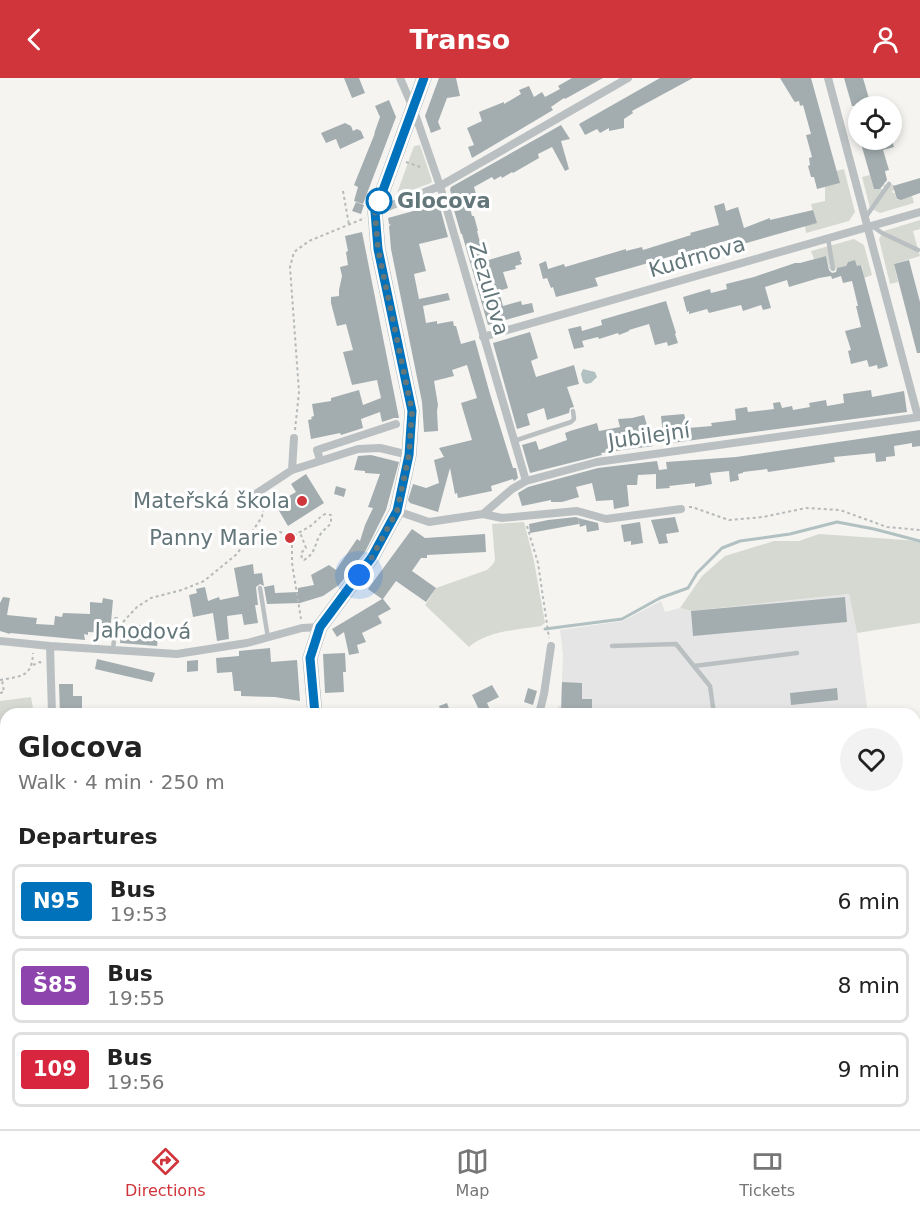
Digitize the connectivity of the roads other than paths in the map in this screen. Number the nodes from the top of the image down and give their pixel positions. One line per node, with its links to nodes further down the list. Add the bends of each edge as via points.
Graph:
1 (400, 78): 5 (street, Zezulova)
2 (424, 78): 5 (main road)
3 (628, 78): 7 (street)
4 (828, 78): 10 (street)
5 (413, 108): 7 (street, Zezulova); 8 (main road)
6 (889, 184): 10 (lane)
7 (440, 186): 8 (street); 14 (street, Zezulova)
8 (375, 212): 20 (main road, via 378,249 412,411)
9 (920, 212): 10 (street, Kudrnova)
10 (868, 224): 11 (street, Kudrnova); 12 (lane); 16 (street)
11 (828, 238): 13 (lane); 14 (street, Kudrnova)
12 (918, 250)
13 (833, 269)
14 (483, 337): 19 (street, Zezulova)
15 (573, 411): 19 (lane, via 571,422)
16 (919, 417): 23 (street, Jubilejní, via 597,462)
17 (396, 424): 21 (street, via 317,450)
18 (294, 438): 22 (street)
19 (514, 441): 23 (street, Zezulova)
20 (409, 455): 21 (street, via 380,448 358,449); 26 (main road)
21 (320, 460): 22 (street)
22 (292, 470): 24 (street)
23 (526, 481): 27 (street, Jubilejní)
24 (257, 493)
25 (681, 509): 27 (street, via 606,519 577,511 502,518)
26 (397, 511): 27 (street, via 429,522); 30 (main road, via 372,557)
27 (483, 514)
28 (260, 588): 31 (lane)
29 (116, 619): 36 (lane)
30 (320, 627): 31 (street, Jahodová); 40 (main road, via 310,658)
31 (267, 638): 36 (street, Jahodová, via 177,654)
32 (0, 641): 33 (street, Jahodová)
33 (50, 646): 36 (street, Jahodová); 39 (street)
34 (551, 646): 41 (street)
35 (612, 646): 38 (lane, via 676,644)
36 (113, 650)
37 (796, 653): 38 (lane)
38 (694, 666): 42 (lane, via 710,686)
39 (52, 708)
40 (314, 708)
41 (540, 708)
42 (713, 708)

